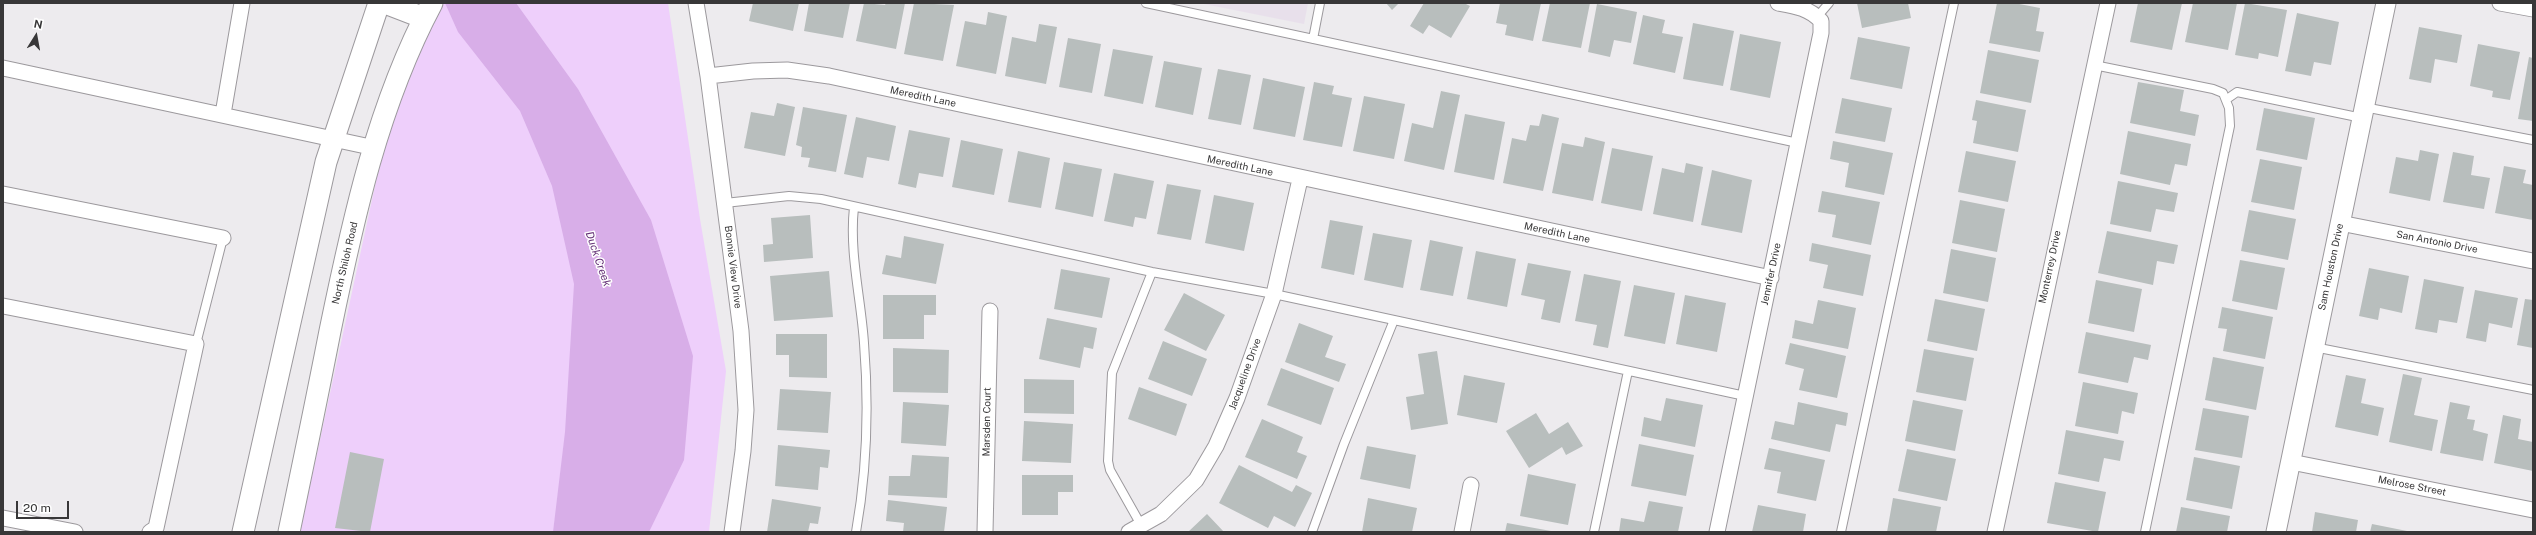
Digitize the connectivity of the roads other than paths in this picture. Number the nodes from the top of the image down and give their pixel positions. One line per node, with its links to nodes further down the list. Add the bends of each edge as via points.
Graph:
1 (242, 3): 22 (street)
2 (379, 3): 23 (main road)
3 (385, 3): 14 (main road)
4 (696, 3): 19 (street, Bonnie View Drive)
5 (1146, 3): 16 (lane)
6 (1320, 3): 16 (lane)
7 (1778, 3): 15 (street, via 1804,8)
8 (1829, 3): 15 (lane)
9 (1954, 3): 61 (lane)
10 (2108, 3): 17 (street, Monterrey Drive)
11 (2386, 3): 21 (street, Sam Houston Drive)
12 (2500, 3): 13 (street)
13 (2533, 9)
14 (428, 10): 26 (main road, North Shiloh Road, via 390,98)
15 (1816, 17): 25 (street, Jennifer Drive, via 1821,21 1821,33)
16 (1313, 39): 25 (lane)
17 (2094, 65): 20 (lane, via 2213,89 2223,93); 62 (street, Monterrey Drive)
18 (3, 68): 22 (street)
19 (708, 76): 27 (street, Meredith Lane, via 753,70 787,70 829,76); 29 (street, Bonnie View Drive)
20 (2226, 99): 21 (lane, via 2237,92); 63 (lane, via 2230,126)
21 (2363, 112): 24 (lane); 31 (street, Sam Houston Drive)
22 (224, 114): 23 (street)
23 (333, 138): 26 (street); 52 (main road, via 295,295)
24 (2533, 140)
25 (1798, 143): 35 (street, Jennifer Drive)
26 (375, 148): 53 (main road, North Shiloh Road, via 346,251)
27 (1300, 179): 35 (street, Meredith Lane); 36 (street, Jacqueline Drive)
28 (3, 194): 32 (street)
29 (725, 203): 30 (lane, via 789,196 821,199); 54 (street, Bonnie View Drive, via 741,331 746,410)
30 (854, 207): 34 (lane); 55 (lane, via 851,230 864,344 866,434 862,496)
31 (2340, 223): 33 (street, San Antonio Drive); 41 (street, Sam Houston Drive)
32 (223, 238): 40 (lane)
33 (2533, 261)
34 (1152, 272): 36 (lane); 49 (lane, via 1112,373 1108,461)
35 (1770, 278): 44 (street, Jennifer Drive)
36 (1274, 294): 39 (lane); 49 (street, Jacqueline Drive, via 1237,398 1216,446 1196,480 1161,514)
37 (3, 306): 40 (street)
38 (990, 311): 56 (street, Marsden Court)
39 (1394, 320): 42 (lane); 57 (lane)
40 (196, 344): 51 (street, via 156,528)
41 (2314, 347): 43 (lane); 45 (street, Sam Houston Drive)
42 (1628, 371): 44 (lane); 59 (lane)
43 (2533, 390)
44 (1746, 396): 60 (street, Jennifer Drive)
45 (2291, 462): 47 (street, Melrose Street); 64 (street, Sam Houston Drive)
46 (1471, 485): 58 (street)
47 (2533, 510)
48 (3, 518): 50 (street)
49 (1135, 529)
50 (75, 532)
51 (150, 532)
52 (243, 532)
53 (289, 532)
54 (732, 532)
55 (856, 532)
56 (985, 532)
57 (1312, 532)
58 (1462, 532)
59 (1594, 532)
60 (1717, 532)
61 (1841, 532)
62 (1995, 532)
63 (2146, 532)
64 (2276, 532)

